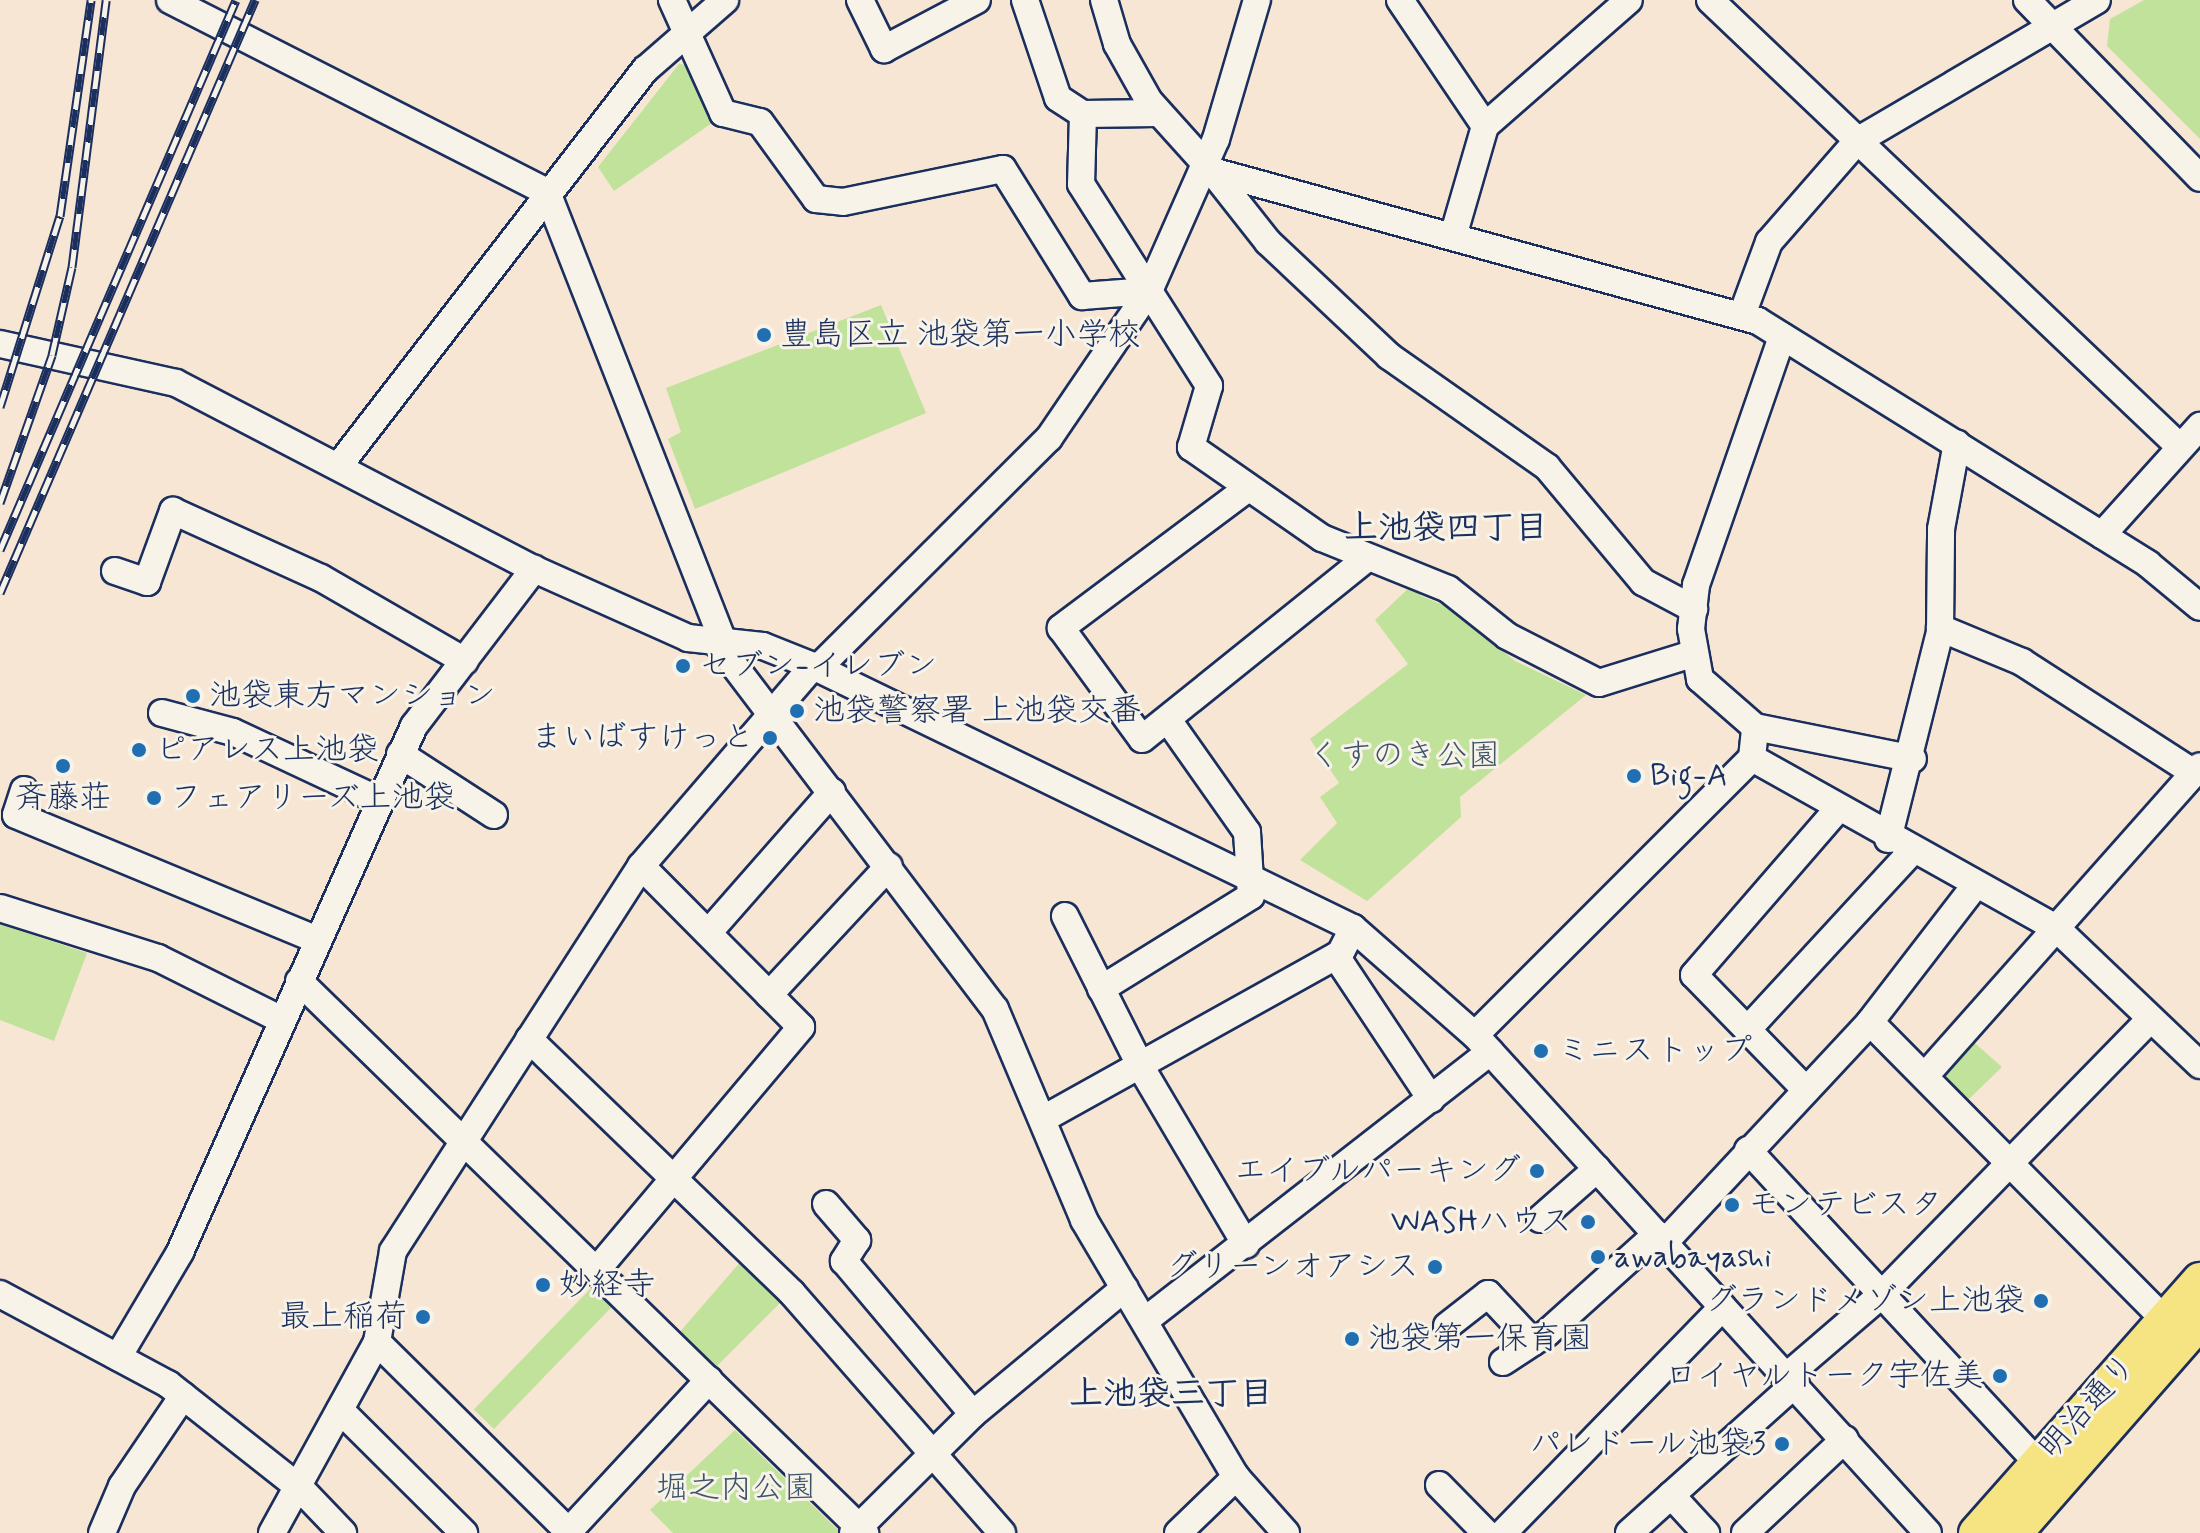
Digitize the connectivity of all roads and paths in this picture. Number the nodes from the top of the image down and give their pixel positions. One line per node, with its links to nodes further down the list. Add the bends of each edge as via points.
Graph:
1 (170, 0): 22 (street)
2 (672, 0): 15 (street)
3 (725, 0): 15 (street)
4 (860, 0): 5 (street, via 884,49)
5 (977, 0)
6 (1025, 0): 17 (street, via 1058,98)
7 (1104, 0): 16 (street, via 1117,44)
8 (1257, 0): 20 (street)
9 (1400, 0): 18 (street)
10 (1629, 0): 18 (street)
11 (1710, 0): 19 (street)
12 (2027, 0): 14 (street)
13 (2097, 0): 14 (street)
14 (2051, 25): 19 (street); 21 (street)
15 (686, 28): 22 (street); 24 (street, via 723,113 760,122 816,199 843,202 1003,169 1082,296)
16 (1157, 113): 17 (street); 20 (street)
17 (1083, 114): 24 (street, via 1081,184)
18 (1485, 126): 23 (street)
19 (1857, 141): 25 (street, via 1769,242); 30 (street)
20 (1207, 166): 23 (street); 24 (street); 38 (street, via 1268,242 1389,356 1547,467 1643,582)
21 (2200, 178)
22 (547, 192): 31 (street); 40 (street)
23 (1454, 233): 25 (street)
24 (1149, 291): 32 (street, via 1209,386 1191,447); 43 (street, via 1049,438)
25 (1742, 315): 26 (street)
26 (1782, 336): 29 (street); 38 (street)
27 (0, 344): 31 (street, via 176,383)
28 (2200, 426): 30 (street)
29 (1957, 443): 33 (street); 39 (street, via 1941,529)
30 (2179, 446): 33 (street)
31 (341, 463): 35 (street)
32 (1248, 488): 34 (street); 46 (street, via 1061,628 1142,739)
33 (2102, 535): 37 (street)
34 (1366, 559): 41 (street, via 1448,589 1507,636 1599,683); 46 (street)
35 (534, 569): 40 (street, via 688,638); 42 (street)
36 (115, 571): 42 (street, via 147,582 173,511 321,578)
37 (2200, 607)
38 (1694, 609): 41 (street)
39 (1940, 628): 50 (street); 51 (street, via 2022,662)
40 (720, 642): 43 (street, via 763,646); 44 (street)
41 (1692, 654): 47 (street, via 1700,679)
42 (465, 661): 48 (street)
43 (815, 667): 44 (street); 61 (street)
44 (768, 710): 53 (street); 59 (street)
45 (162, 713): 54 (street, via 233,732)
46 (1168, 720): 61 (street, via 1247,832)
47 (1755, 727): 49 (street); 50 (street)
48 (400, 754): 54 (street); 56 (street)
49 (1752, 758): 55 (street); 78 (street)
50 (1913, 759): 57 (street)
51 (2197, 770): 65 (street)
52 (24, 790): 68 (street, via 16,815)
53 (832, 792): 60 (street); 67 (street)
54 (378, 800): 68 (street)
55 (1836, 811): 57 (street); 76 (street, via 1694,975)
56 (494, 815)
57 (1888, 839): 58 (street)
58 (1911, 852): 62 (street); 76 (street)
59 (641, 866): 67 (street); 77 (street)
60 (889, 866): 72 (street); 84 (street, via 995,1009)
61 (1252, 875): 66 (street); 71 (street, via 1251,896)
62 (1974, 887): 65 (street); 75 (street)
63 (0, 908): 73 (street, via 158,958)
64 (1065, 916): 71 (street)
65 (2055, 927): 74 (street); 81 (street)
66 (1353, 928): 69 (street); 78 (street)
67 (708, 933): 72 (street)
68 (318, 940): 70 (street)
69 (1336, 956): 80 (street); 83 (street)
70 (299, 981): 73 (street); 85 (street)
71 (1101, 989): 80 (street)
72 (769, 995): 89 (street, via 801,1027)
73 (282, 1020): 106 (street, via 180,1252)
74 (2149, 1020): 79 (street); 87 (street)
75 (1870, 1022): 81 (street); 82 (street)
76 (1747, 1030): 82 (street)
77 (529, 1039): 85 (street); 89 (street)
78 (1483, 1043): 83 (street); 88 (street)
79 (2200, 1065)
80 (1142, 1069): 84 (street); 93 (street)
81 (1925, 1076): 87 (street)
82 (1805, 1089): 86 (street)
83 (1431, 1099): 93 (street)
84 (1043, 1119): 96 (street, via 1084,1220)
85 (464, 1139): 94 (street); 104 (street, via 393,1251)
86 (1748, 1150): 92 (street); 98 (street)
87 (2008, 1167): 98 (street); 101 (street)
88 (1597, 1169): 91 (street); 92 (street)
89 (675, 1181): 94 (street); 114 (street, via 792,1293)
90 (826, 1204): 112 (street, via 857,1240 844,1261)
91 (1540, 1219)
92 (1661, 1238): 99 (street); 105 (street)
93 (1246, 1245): 100 (street)
94 (595, 1272): 109 (street)
95 (2200, 1280): 101 (main road, 明治通り)
96 (1125, 1288): 100 (street); 112 (street)
97 (0, 1294): 106 (street)
98 (1881, 1295): 108 (street); 115 (street)
99 (1723, 1307): 108 (street); 130 (street)
100 (1147, 1319): 116 (street)
101 (2165, 1320): 115 (main road, 明治通り)
102 (2200, 1322): 136 (main road, 明治通り)
103 (1447, 1326): 105 (street, via 1488,1294)
104 (377, 1342): 111 (street); 121 (street)
105 (1533, 1342): 107 (street)
106 (118, 1357): 110 (street)
107 (1503, 1362)
108 (1792, 1379): 113 (street); 119 (street)
109 (709, 1380): 120 (street); 121 (street)
110 (183, 1396): 118 (street); 122 (street, via 122,1486)
111 (340, 1410): 118 (street); 125 (street)
112 (973, 1414): 114 (street)
113 (1845, 1439): 133 (street); 134 (street)
114 (933, 1453): 120 (street); 126 (street)
115 (2038, 1463): 135 (main road, 明治通り)
116 (1236, 1477): 127 (street); 128 (street)
117 (1439, 1485): 129 (street)
118 (301, 1489): 123 (street); 124 (street)
119 (1671, 1495): 131 (street); 132 (street)
120 (859, 1531)
121 (570, 1532)
122 (102, 1533)
123 (272, 1533)
124 (343, 1533)
125 (464, 1533)
126 (1002, 1533)
127 (1178, 1533)
128 (1286, 1533)
129 (1486, 1533)
130 (1503, 1533)
131 (1629, 1533)
132 (1706, 1533)
133 (1745, 1533)
134 (1928, 1533)
135 (1976, 1533)
136 (2015, 1533)

